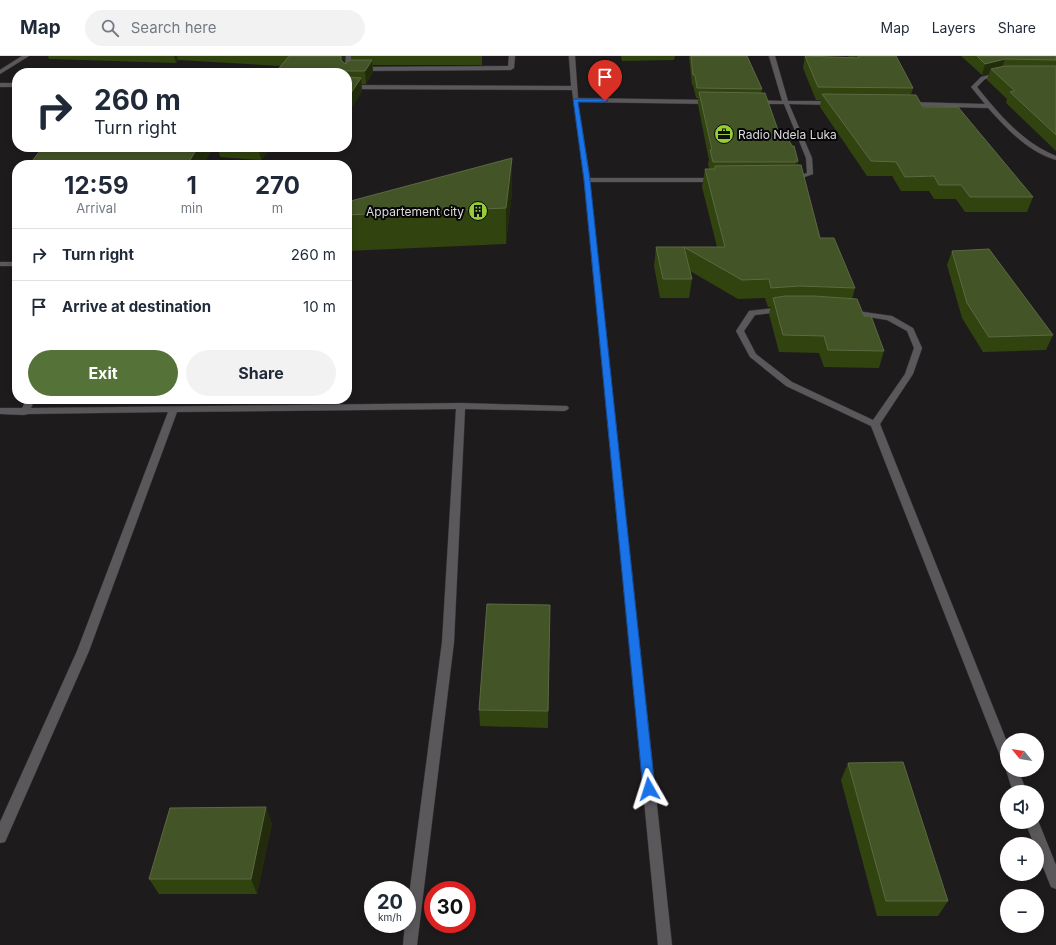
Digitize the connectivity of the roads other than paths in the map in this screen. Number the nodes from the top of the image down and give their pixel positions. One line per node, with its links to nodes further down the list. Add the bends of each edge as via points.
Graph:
1 (26, 56): 8 (street)
2 (349, 56): 6 (street)
3 (512, 56): 7 (street, via 511,68)
4 (572, 56): 13 (street)
5 (772, 56): 17 (street)
6 (347, 68)
7 (352, 71)
8 (0, 72)
9 (1009, 74): 20 (street, via 983,78 974,87)
10 (0, 85): 11 (street)
11 (12, 85)
12 (352, 87): 13 (street)
13 (574, 88): 14 (street)
14 (575, 100): 15 (street); 22 (street)
15 (716, 102)
16 (747, 102): 17 (street)
17 (786, 103): 18 (street); 24 (street, via 809,158 810,174)
18 (840, 104)
19 (903, 104): 20 (street)
20 (989, 106): 21 (street, via 1028,144)
21 (1056, 158)
22 (587, 180): 23 (street); 41 (street)
23 (722, 180)
24 (786, 180)
25 (0, 264): 26 (street)
26 (12, 264)
27 (796, 309): 35 (street, via 752,313 740,331 752,355 788,384)
28 (842, 311): 35 (street, via 889,318 910,330 918,348 909,374)
29 (28, 404): 34 (street)
30 (460, 406): 31 (street); 32 (street); 40 (street, via 448,642)
31 (564, 408)
32 (174, 409): 34 (street); 38 (street, via 83,651)
33 (0, 412): 34 (street)
34 (24, 412)
35 (875, 424): 36 (street)
36 (1000, 740)
37 (1035, 829): 39 (street)
38 (0, 837)
39 (1056, 882)
40 (410, 945)
41 (665, 945)

